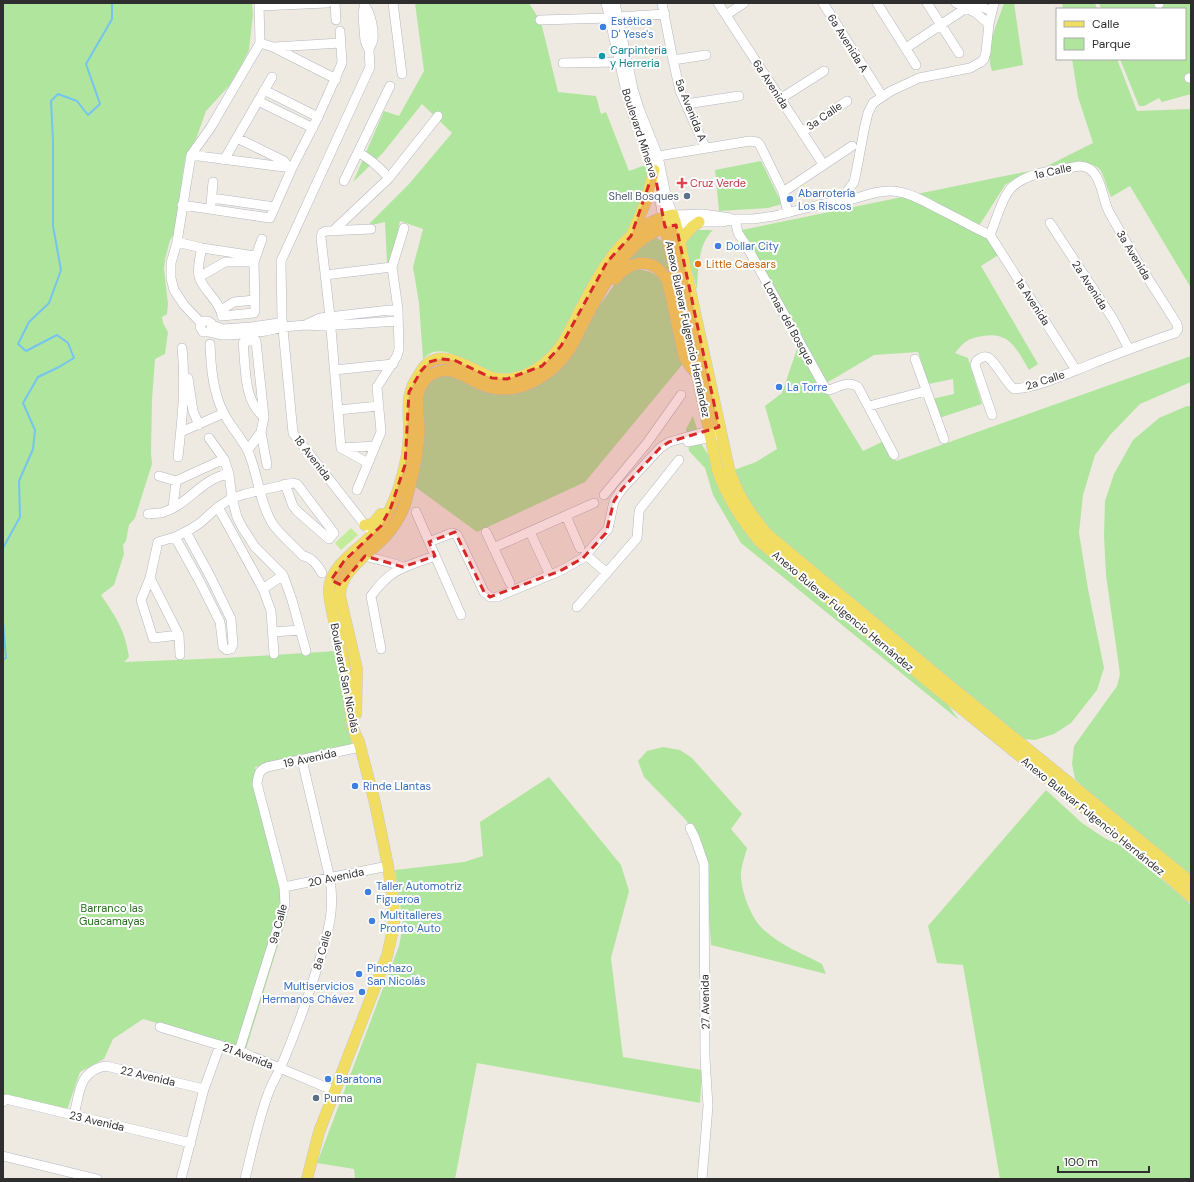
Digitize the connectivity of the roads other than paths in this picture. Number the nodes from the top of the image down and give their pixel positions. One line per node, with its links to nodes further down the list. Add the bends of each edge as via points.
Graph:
1 (327, 3): 15 (street)
2 (334, 3): 22 (street)
3 (393, 3): 38 (street)
4 (606, 3): 21 (street, Boulevard Minerva)
5 (615, 3): 21 (street, Boulevard Minerva)
6 (662, 3): 19 (street, 5a Avenida A)
7 (718, 3): 20 (street, 6a Avenida)
8 (744, 3): 20 (street)
9 (823, 3): 41 (street, 6a Avenida A)
10 (877, 3): 30 (street)
11 (927, 3): 25 (street)
12 (956, 3): 17 (street)
13 (974, 3): 18 (street)
14 (259, 4): 15 (street); 27 (street)
15 (284, 4)
16 (365, 4): 99 (street, 18 Avenida, via 370,13 373,40 369,50 370,67 282,261)
17 (968, 6): 24 (street); 25 (street)
18 (992, 7): 24 (street)
19 (664, 14): 21 (street); 33 (street, 5a Avenida A)
20 (726, 15): 46 (street, 6a Avenida)
21 (613, 17): 23 (street); 34 (street, Boulevard Minerva); 60 (street, Boulevard Minerva, via 638,104)
22 (336, 20)
23 (540, 20)
24 (989, 24): 45 (street, via 986,52 984,59 978,64 963,70 919,78)
25 (942, 25): 30 (street); 31 (street)
26 (340, 30): 28 (street)
27 (260, 43): 29 (street); 59 (street, via 211,127)
28 (340, 43): 29 (street); 40 (street, via 342,63)
29 (273, 47): 40 (street)
30 (906, 48): 36 (street)
31 (959, 52)
32 (706, 55): 33 (street)
33 (673, 60): 50 (street, 5a Avenida A, via 680,91)
34 (619, 62): 35 (street); 64 (street, Boulevard Minerva, via 632,113)
35 (563, 63)
36 (916, 65)
37 (824, 70): 46 (street)
38 (402, 74)
39 (272, 77): 43 (street)
40 (336, 79): 52 (street)
41 (873, 83): 45 (street, 6a Avenida A); 49 (street, 6a Avenida A)
42 (390, 86): 58 (street)
43 (264, 90): 48 (street); 52 (street)
44 (739, 96): 50 (street)
45 (882, 96): 49 (street)
46 (780, 99): 54 (street, 6a Avenida)
47 (847, 100): 54 (street, 3a Calle)
48 (258, 101): 53 (street); 55 (street)
49 (873, 103): 72 (street, via 868,113 854,182 843,197)
50 (686, 104): 57 (street, 5a Avenida A)
51 (438, 116): 65 (street)
52 (318, 117): 53 (street)
53 (313, 128): 63 (street)
54 (802, 132): 62 (street, 6a Avenida)
55 (237, 138): 61 (street); 63 (street, via 284,161)
56 (852, 146): 62 (street)
57 (705, 147): 60 (street); 69 (street, via 757,142)
58 (359, 153): 65 (street, via 369,158); 67 (street)
59 (191, 155): 61 (street); 71 (street)
60 (658, 156): 77 (street, Boulevard Minerva)
61 (224, 160): 63 (street)
62 (823, 164): 69 (street)
63 (290, 168): 73 (street)
64 (654, 170): 77 (street, Boulevard Minerva); 84 (main road, via 646,201)
65 (389, 178): 82 (street)
66 (1097, 178): 83 (street, 1a Calle, via 1086,166 1029,176 1007,193); 100 (street, 3a Avenida, via 1109,212)
67 (344, 181)
68 (213, 182): 70 (street)
69 (782, 192): 75 (street)
70 (212, 198): 73 (street); 74 (street)
71 (182, 205): 74 (street); 87 (street)
72 (816, 206): 75 (street); 83 (street, via 892,191 921,199)
73 (275, 207): 74 (street, via 268,218)
74 (210, 210)
75 (788, 213): 76 (street, via 764,218)
76 (736, 219): 77 (street, via 702,214); 78 (street); 113 (street, Lomas del Bosque, via 738,233 825,388 829,390 853,383 858,386)
77 (670, 221): 78 (street); 84 (main road, via 647,224); 86 (main road, Anexo Bulevar Fulgencio Hernández); 96 (main road, via 642,238 629,251 611,273); 109 (main road, Anexo Bulevar Fulgencio Hernández)
78 (699, 222): 86 (main road)
79 (1050, 223): 103 (street, 2a Avenida, via 1113,319)
80 (404, 228): 90 (street)
81 (371, 229): 82 (street)
82 (334, 230): 91 (street, via 322,233)
83 (990, 235): 108 (street, 1a Avenida)
84 (631, 236): 123 (main road, via 607,262 561,346 542,366 532,372 507,379 492,378 454,360 440,359 429,362 409,392)
85 (262, 239): 89 (street)
86 (680, 241): 121 (main road, Anexo Bulevar Fulgencio Hernández)
87 (177, 242): 88 (street); 99 (street, via 170,270 174,290 184,305 201,322 201,330 205,332 210,328 221,335 231,335 266,331)
88 (202, 248): 89 (street); 92 (street)
89 (255, 259): 92 (street, via 224,263); 93 (street)
90 (392, 267): 91 (street); 94 (street)
91 (325, 275): 97 (street)
92 (199, 277): 95 (street)
93 (255, 300): 95 (street, via 234,302); 95 (street, via 254,313 222,316)
94 (398, 309): 97 (street); 98 (street)
95 (221, 310)
96 (588, 315): 109 (main road, via 623,270 642,263 655,267 668,282 684,356); 159 (main road, via 563,359 544,376 522,386 508,390 496,389 444,370 434,373 425,380 420,388 418,400 418,448 404,508 391,530)
97 (330, 321): 98 (street); 99 (street, via 320,318 306,325); 107 (street)
98 (398, 321): 105 (street, via 399,348)
99 (283, 323): 150 (street, 18 Avenida, via 293,434)
100 (1178, 329): 103 (street, 2a Calle, via 1175,333)
101 (210, 344): 115 (street, via 214,384)
102 (182, 348): 106 (street)
103 (1129, 349): 108 (street, 2a Calle)
104 (915, 359): 110 (street)
105 (393, 364): 107 (street); 112 (street, via 378,386)
106 (184, 370): 118 (street, via 193,411); 119 (street)
107 (334, 370): 114 (street)
108 (1076, 370): 116 (street, 2a Calle, via 1044,382 1014,389 992,360 984,356 975,365)
109 (698, 375): 121 (main road, Anexo Bulevar Fulgencio Hernández)
110 (926, 391): 113 (street); 124 (street)
111 (681, 395): 136 (street)
112 (379, 406): 114 (street); 125 (street, via 381,432)
113 (868, 406): 128 (street, Lomas del Bosque)
114 (338, 410): 126 (street)
115 (224, 413): 118 (street); 127 (street)
116 (992, 415)
117 (264, 417): 117 (street, via 255,409 249,396 244,342 256,340); 120 (street)
118 (199, 425): 119 (street)
119 (181, 432): 129 (street)
120 (261, 432): 127 (street); 133 (street)
121 (715, 433): 139 (street, via 669,442); 186 (main road, Anexo Bulevar Fulgencio Hernández, via 735,487 747,509 767,534); 188 (main road, Anexo Bulevar Fulgencio Hernández, via 718,472 725,491 738,515 759,541)
122 (209, 438): 130 (street)
123 (409, 438): 150 (main road, via 386,505 375,522); 154 (main road, via 405,465 397,490)
124 (944, 439)
125 (375, 446): 126 (street); 132 (street)
126 (341, 448): 132 (street)
127 (248, 450): 140 (street)
128 (894, 456)
129 (178, 457)
130 (224, 459): 134 (street); 137 (street)
131 (679, 460): 162 (street, via 640,509 637,538)
132 (368, 462): 141 (street)
133 (267, 465)
134 (229, 474): 143 (street); 146 (street, via 210,480)
135 (159, 476): 137 (street)
136 (619, 478): 139 (street); 142 (street)
137 (176, 481): 146 (street)
138 (285, 484): 138 (street, via 297,484 334,534 329,539 293,506); 140 (street)
139 (626, 485): 158 (street, via 614,501 608,529)
140 (260, 490): 143 (street); 168 (street, via 272,523 280,533 314,570)
141 (356, 490)
142 (604, 495)
143 (232, 498): 145 (street); 163 (street, via 237,518 248,538)
144 (594, 503): 149 (street)
145 (218, 507): 151 (street); 170 (street)
146 (173, 508): 148 (street, via 164,513)
147 (416, 512): 156 (street)
148 (148, 514)
149 (566, 516): 153 (street); 158 (street)
150 (365, 525): 154 (street, 18 Avenida)
151 (186, 532): 155 (street); 165 (street)
152 (486, 532): 157 (street)
153 (530, 532): 157 (street); 164 (street)
154 (375, 533): 159 (main road, via 377,540); 168 (main road, via 344,561)
155 (175, 537): 166 (street, via 157,543); 167 (street)
156 (429, 542): 160 (street); 164 (street, via 452,533 457,535 484,592 490,597 497,597)
157 (493, 548): 169 (street)
158 (583, 551): 162 (street); 164 (street, via 579,561)
159 (366, 554): 161 (street, via 382,561 389,561); 168 (main road)
160 (435, 556): 161 (street); 172 (street)
161 (401, 568): 176 (street, via 387,577 371,596)
162 (607, 573): 171 (street)
163 (283, 575): 170 (street); 173 (street)
164 (550, 575)
165 (210, 576): 167 (street); 167 (street, via 231,619 231,649 223,647 220,622)
166 (150, 578): 175 (street); 175 (street, via 141,601 152,638)
167 (200, 582)
168 (336, 582): 180 (main road, Boulevard San Nicolás, via 340,589 356,669)
169 (510, 583)
170 (262, 589): 174 (street, via 271,611)
171 (577, 607)
172 (461, 615)
173 (300, 630): 174 (street); 177 (street)
174 (273, 632): 178 (street)
175 (179, 634): 179 (street)
176 (381, 649)
177 (306, 651)
178 (274, 654)
179 (180, 655)
180 (359, 744): 181 (street, 19 Avenida); 184 (main road, Boulevard San Nicolás)
181 (302, 760): 182 (street, 19 Avenida, via 267,767); 185 (street, 8a Calle)
182 (260, 771): 187 (street, 9a Calle, via 257,784)
183 (690, 828): 203 (street, 27 Avenida, via 704,864 708,1106)
184 (388, 866): 185 (street, 20 Avenida); 194 (main road, Boulevard San Nicolás, via 394,925 390,947)
185 (330, 879): 187 (street, 20 Avenida); 192 (street, 8a Calle, via 332,910 326,937 307,999)
186 (1191, 882)
187 (284, 888): 191 (street, 9a Calle, via 284,910)
188 (1191, 897)
189 (160, 1026): 190 (street, 21 Avenida)
190 (220, 1045): 191 (street, 21 Avenida); 193 (street)
191 (239, 1051): 192 (street, 21 Avenida)
192 (280, 1068): 194 (street, 21 Avenida); 201 (street, 8a Calle, via 261,1115)
193 (204, 1089): 196 (street, 22 Avenida, via 106,1066 100,1067 92,1070 82,1082); 197 (street)
194 (335, 1091): 202 (main road, Boulevard San Nicolás, via 319,1132)
195 (4, 1101): 196 (street, 23 Avenida)
196 (74, 1116): 197 (street, 23 Avenida)
197 (190, 1143): 200 (street)
198 (3, 1156): 199 (street)
199 (97, 1179)
200 (181, 1179)
201 (245, 1179)
202 (307, 1179)
203 (702, 1179)

